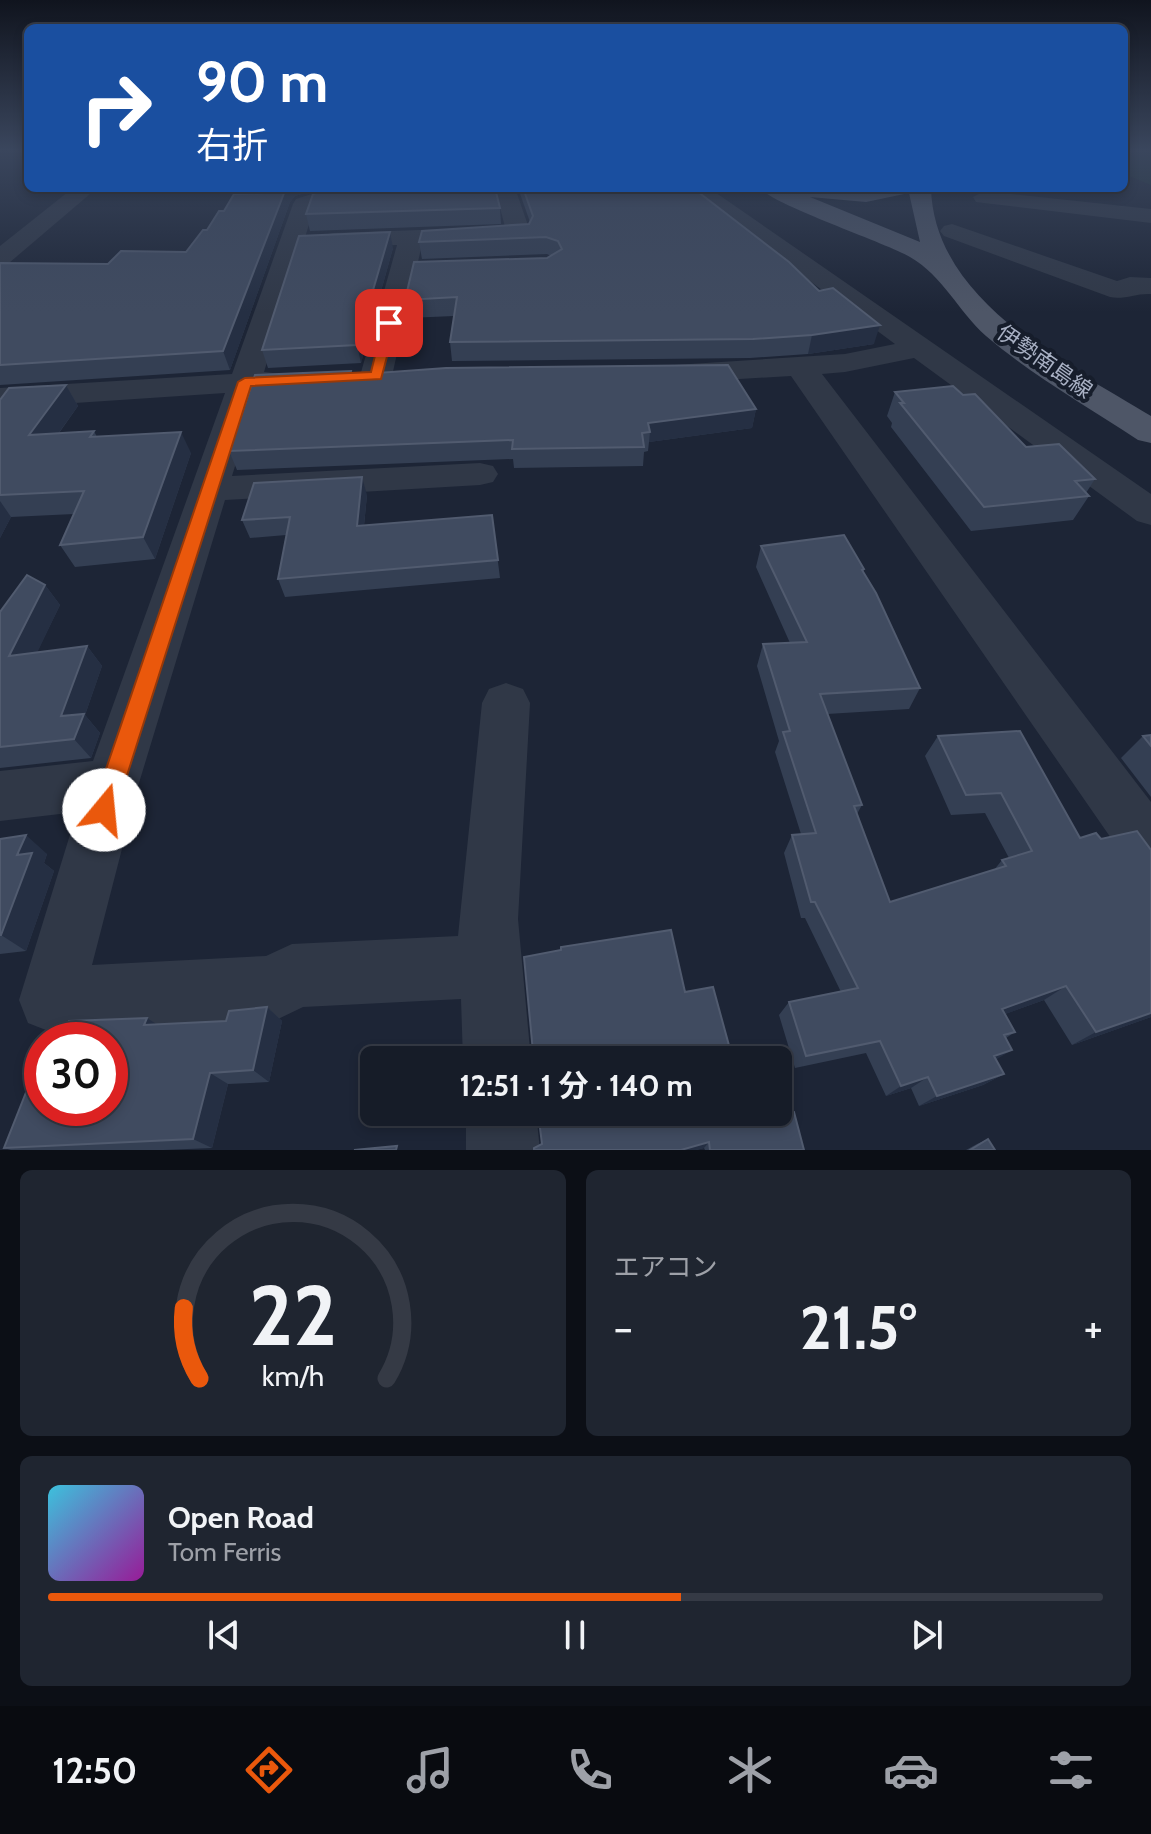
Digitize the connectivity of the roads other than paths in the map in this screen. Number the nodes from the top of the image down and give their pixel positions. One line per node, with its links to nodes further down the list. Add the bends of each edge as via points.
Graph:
1 (66, 205): 16 (street)
2 (304, 205): 14 (street)
3 (510, 205): 13 (street, via 519,234)
4 (719, 205): 23 (street)
5 (803, 205): 19 (main road, via 889,234)
6 (822, 205): 12 (main road, via 886,220)
7 (867, 205): 12 (main road)
8 (922, 205): 12 (main road)
9 (987, 205): 15 (street, via 995,231)
10 (1068, 205): 11 (street)
11 (1151, 216)
12 (924, 218): 15 (street); 19 (main road, 伊勢南島線); 30 (main road, 伊勢南島線, via 1021,327)
13 (411, 238): 14 (street); 18 (street)
14 (292, 242): 28 (street)
15 (988, 242): 21 (street)
16 (0, 258)
17 (489, 267): 18 (street)
18 (402, 270): 26 (street)
19 (946, 270): 30 (main road, 伊勢南島線, via 997,330)
20 (1151, 286): 21 (street, via 1130,285)
21 (1119, 291): 22 (street)
22 (1151, 304)
23 (922, 347): 24 (street, via 860,361); 34 (street)
24 (799, 365): 25 (street); 38 (street)
25 (638, 375)
26 (376, 376)
27 (304, 380): 28 (street)
28 (245, 382): 29 (street); 33 (street)
29 (0, 398)
30 (1119, 411): 31 (main road, 伊勢南島線)
31 (1151, 432)
32 (480, 474): 33 (street)
33 (209, 489): 36 (street)
34 (1151, 512)
35 (506, 703): 39 (street, via 488,919)
36 (112, 783): 37 (street); 39 (street, via 51,1000 276,988 292,976)
37 (0, 796)
38 (1151, 848)
39 (491, 966): 40 (street)
40 (496, 1046)
41 (502, 1126): 42 (street)
42 (503, 1150)

